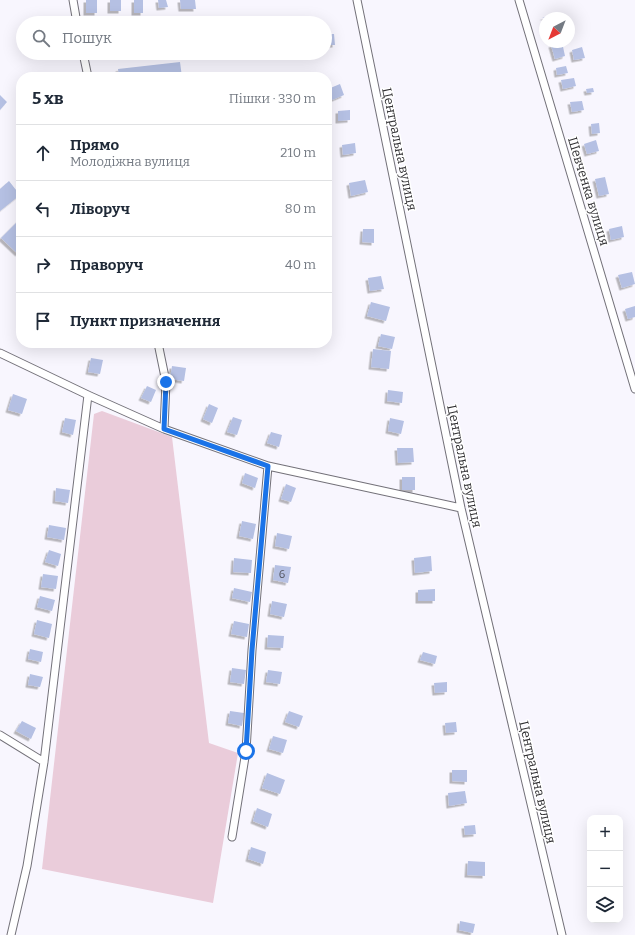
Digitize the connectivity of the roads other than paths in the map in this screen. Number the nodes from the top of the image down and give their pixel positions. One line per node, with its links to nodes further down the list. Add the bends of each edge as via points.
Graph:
1 (73, 0): 4 (street)
2 (357, 0): 13 (street, Центральна вулиця)
3 (519, 0): 9 (street, Шевченка вулиця)
4 (76, 16)
5 (84, 60): 6 (street)
6 (87, 72)
7 (159, 348): 11 (street, via 166,382)
8 (0, 352): 10 (street)
9 (635, 389)
10 (88, 395): 11 (street); 15 (street)
11 (164, 429): 12 (street)
12 (268, 466): 13 (street); 16 (street, via 246,751)
13 (461, 508): 18 (street, Центральна вулиця)
14 (0, 735): 15 (street)
15 (44, 762): 17 (street, via 28,866)
16 (232, 837)
17 (11, 935)
18 (562, 935)

